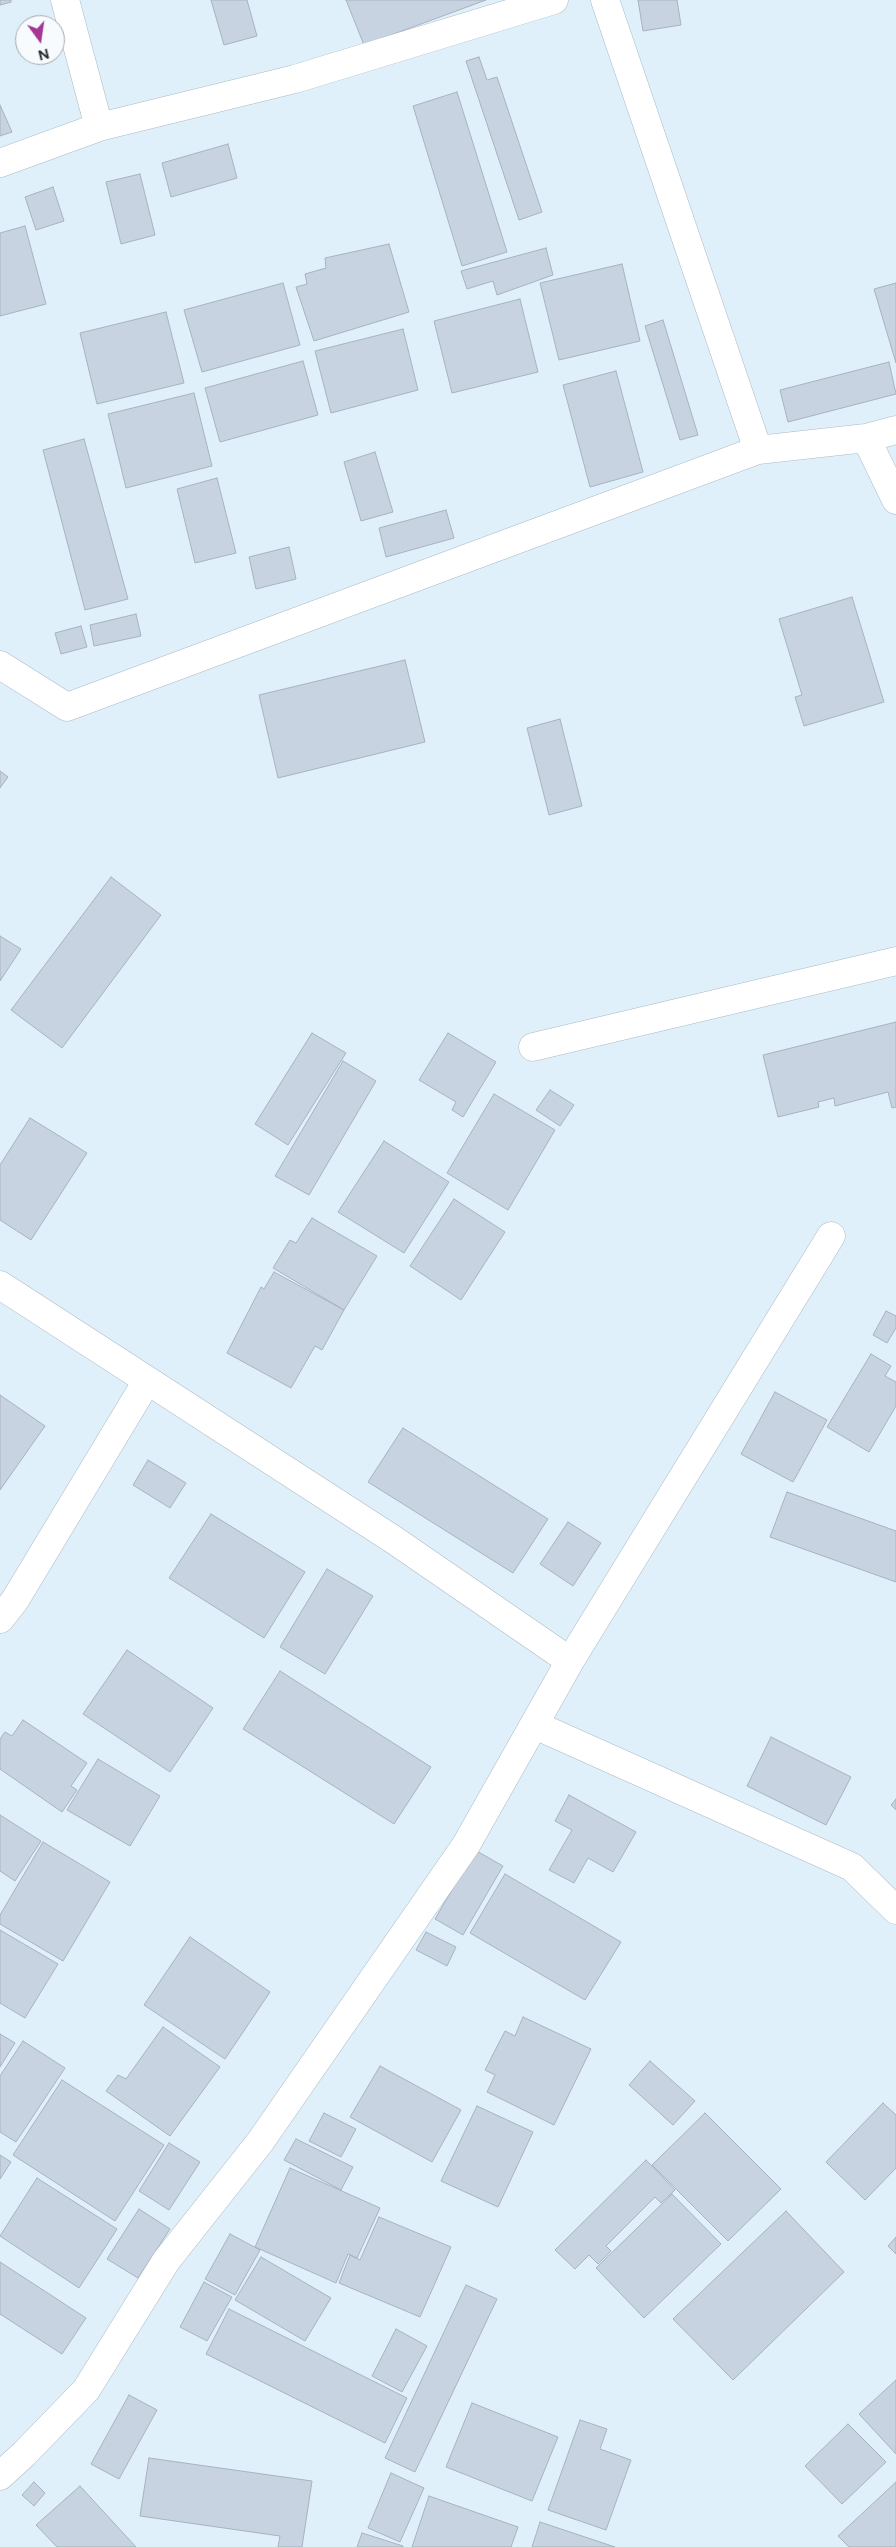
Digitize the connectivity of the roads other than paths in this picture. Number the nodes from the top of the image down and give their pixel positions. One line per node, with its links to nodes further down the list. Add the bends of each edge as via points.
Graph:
1 (66, 0): 4 (street)
2 (554, 0): 4 (street, via 295,79)
3 (605, 0): 8 (street)
4 (99, 127): 5 (street)
5 (0, 163)
6 (896, 430): 7 (street)
7 (866, 438): 8 (street); 9 (street)
8 (758, 450): 10 (street, via 67,707)
9 (896, 500)
10 (0, 665)
11 (896, 961): 12 (street)
12 (533, 1047)
13 (831, 1236): 17 (street)
14 (0, 1285): 15 (street)
15 (147, 1380): 16 (street); 17 (street, via 394,1540)
16 (0, 1620)
17 (570, 1661): 18 (street)
18 (535, 1725): 19 (street, via 852,1867); 20 (street, via 466,1844 260,2142 166,2261 86,2390)
19 (896, 1910)
20 (0, 2476)

